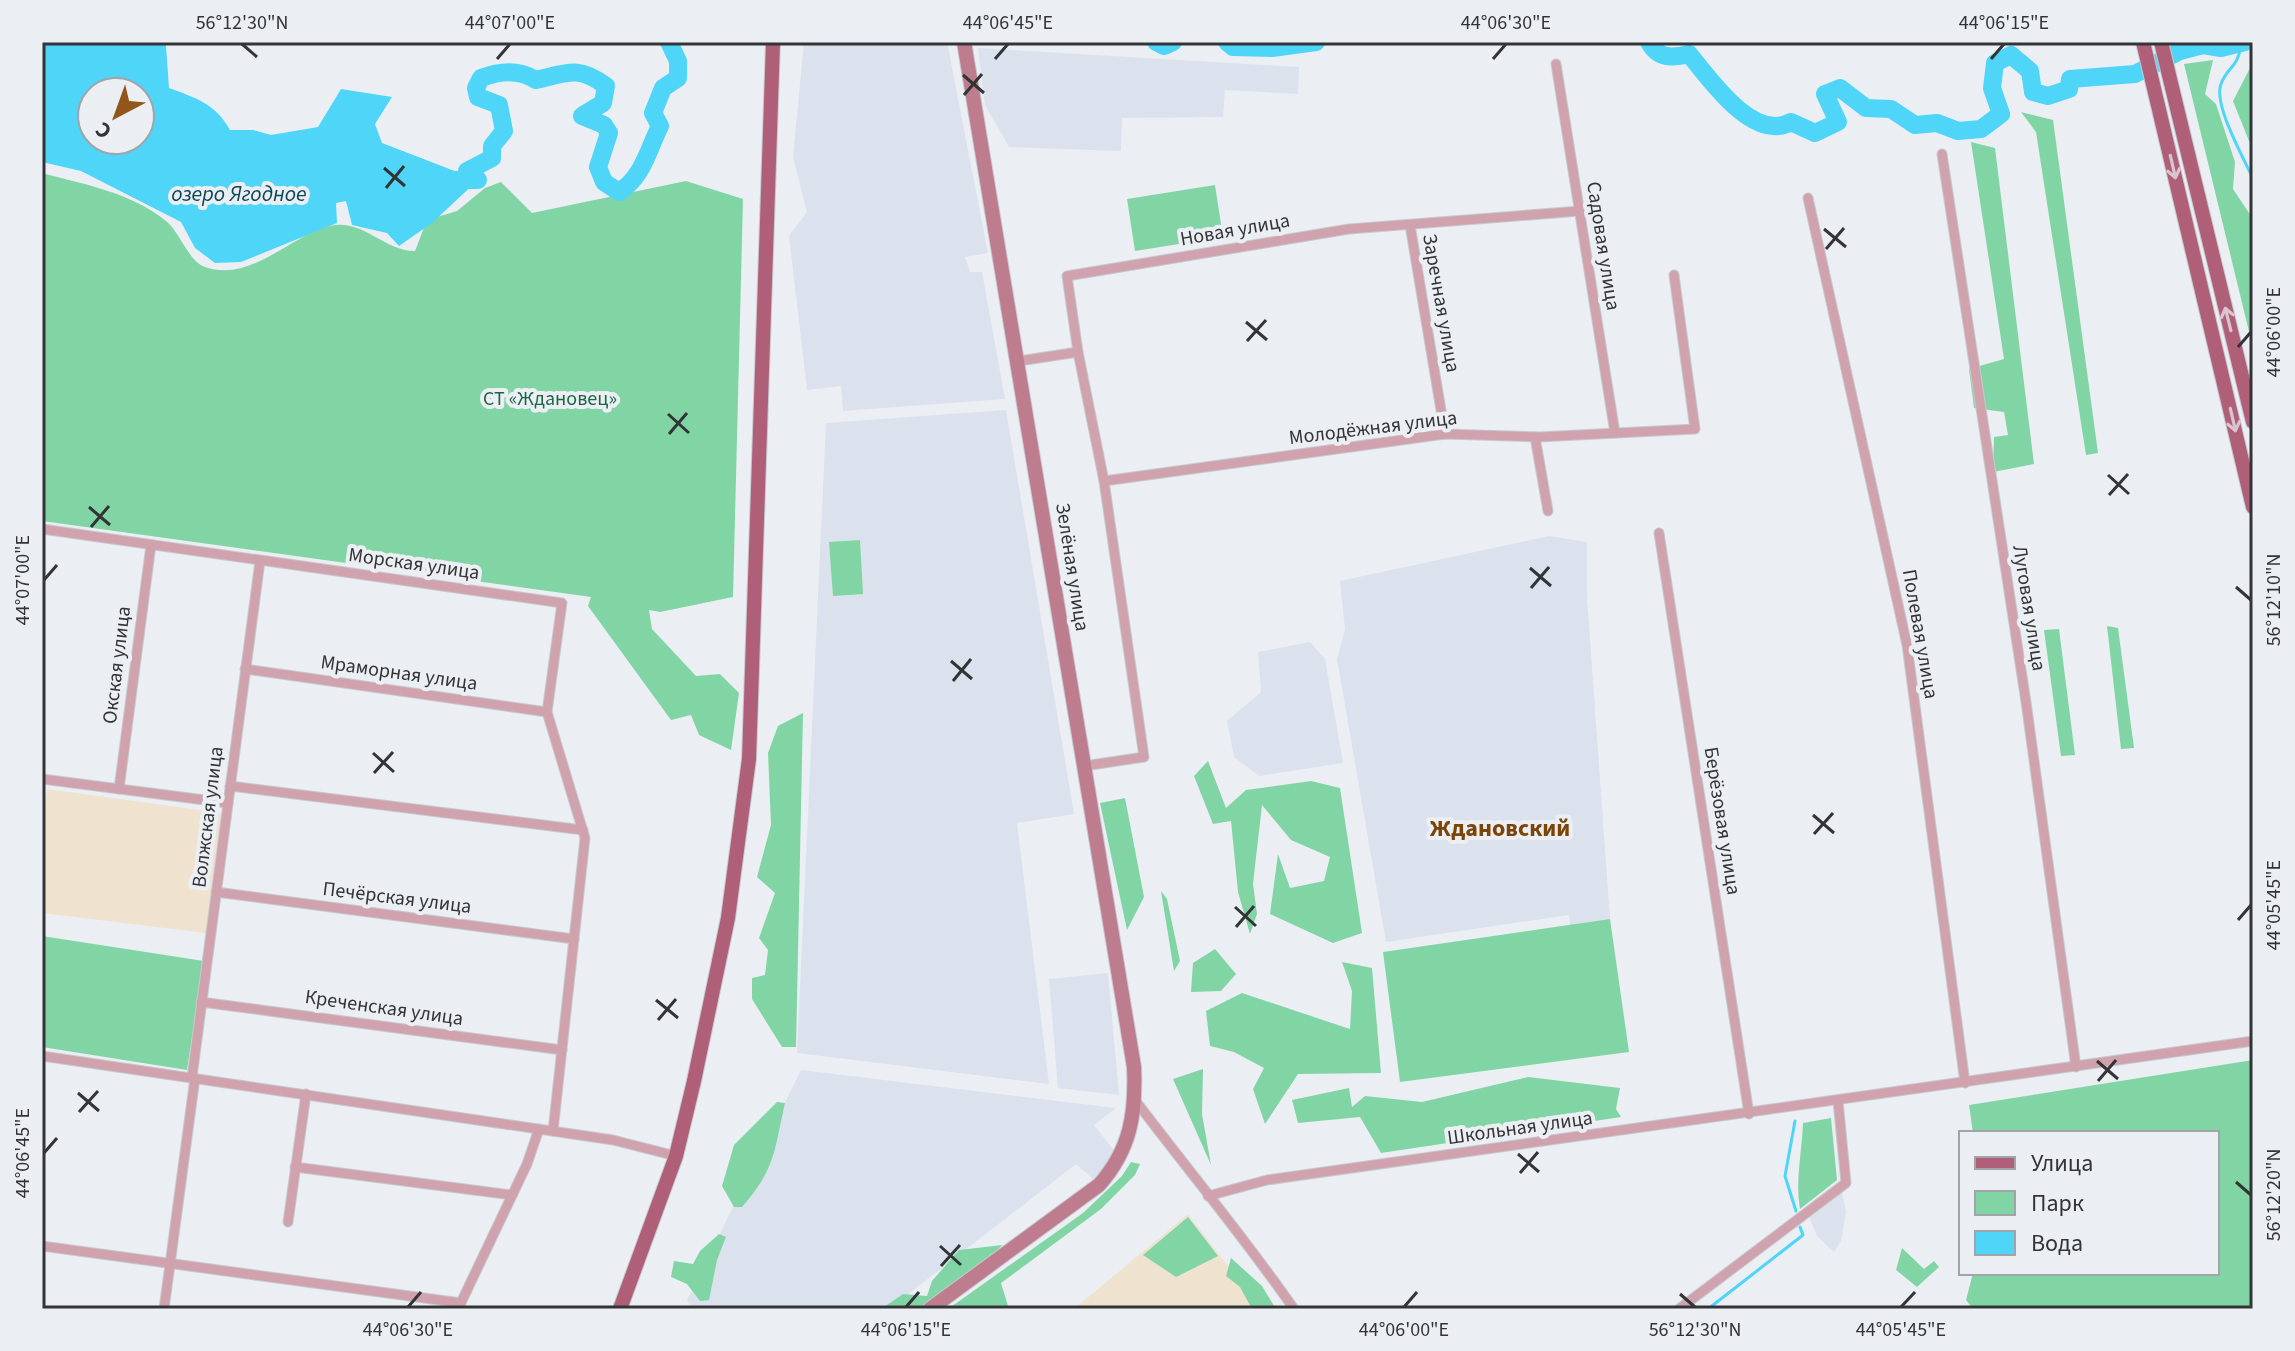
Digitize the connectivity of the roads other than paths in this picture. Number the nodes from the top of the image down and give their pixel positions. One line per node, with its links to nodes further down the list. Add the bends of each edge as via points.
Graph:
1 (773, 42): 47 (main road, via 749,759 726,929)
2 (964, 42): 12 (street, Зелёная улица)
3 (2143, 42): 18 (main road, one-way to 18)
4 (2161, 42): 13 (main road, one-way to 4)
5 (1556, 64): 8 (street, Садовая улица)
6 (1942, 154): 38 (street, Луговая улица)
7 (1808, 198): 40 (street, Полевая улица, via 1907,645)
8 (1580, 211): 9 (street, Новая улица); 14 (street, Садовая улица)
9 (1410, 225): 11 (street, Новая улица, via 1349,229 1067,276); 15 (street, Заречная улица)
10 (1674, 275): 14 (street, Молодёжная улица, via 1695,429)
11 (1078, 352): 12 (street); 17 (street)
12 (1019, 361): 26 (street, Зелёная улица)
13 (2253, 422)
14 (1615, 433): 16 (street, Молодёжная улица)
15 (1445, 434): 16 (street, Молодёжная улица); 17 (street, Молодёжная улица)
16 (1535, 437): 19 (street)
17 (1104, 481): 26 (street, via 1144,757)
18 (2253, 507)
19 (1548, 511)
20 (42, 529): 22 (street, Морская улица)
21 (1659, 533): 44 (street, Берёзовая улица)
22 (151, 545): 23 (street, Морская улица); 29 (street, Окская улица)
23 (260, 561): 24 (street, Волжская улица); 25 (street, Морская улица, via 562,603)
24 (245, 669): 25 (street, Мраморная улица); 28 (street, Волжская улица)
25 (547, 712): 31 (street)
26 (1084, 766): 42 (street, Зелёная улица)
27 (42, 779): 29 (street)
28 (230, 786): 30 (street, Волжская улица); 31 (street)
29 (119, 789): 30 (street)
30 (228, 803): 32 (street, Волжская улица)
31 (583, 830): 33 (street)
32 (216, 892): 33 (street, Печёрская улица); 34 (street, Волжская улица)
33 (574, 939): 36 (street)
34 (201, 1002): 36 (street, Креченская улица); 39 (street, Волжская улица)
35 (2253, 1041): 38 (street, Школьная улица)
36 (562, 1050): 46 (street)
37 (42, 1056): 39 (street)
38 (2076, 1067): 40 (street, Школьная улица)
39 (193, 1078): 41 (street); 53 (street, Волжская улица)
40 (1965, 1083): 43 (street, Школьная улица)
41 (306, 1094): 45 (street); 48 (street)
42 (1135, 1100): 50 (street); 57 (street, Зелёная улица, via 1125,1148 1099,1185)
43 (1838, 1101): 44 (street, Школьная улица); 59 (street, via 1846,1183)
44 (1749, 1114): 50 (street, Школьная улица, via 1267,1180)
45 (539, 1129): 46 (street); 49 (street)
46 (553, 1131): 47 (street)
47 (676, 1156): 56 (main road)
48 (295, 1167): 49 (street); 51 (street)
49 (512, 1195): 54 (street)
50 (1208, 1196): 58 (street)
51 (288, 1222)
52 (42, 1246): 53 (street)
53 (170, 1262): 54 (street); 55 (street, Волжская улица)
54 (460, 1306)
55 (164, 1309)
56 (620, 1309)
57 (930, 1309)
58 (1294, 1309)
59 (1679, 1309)

